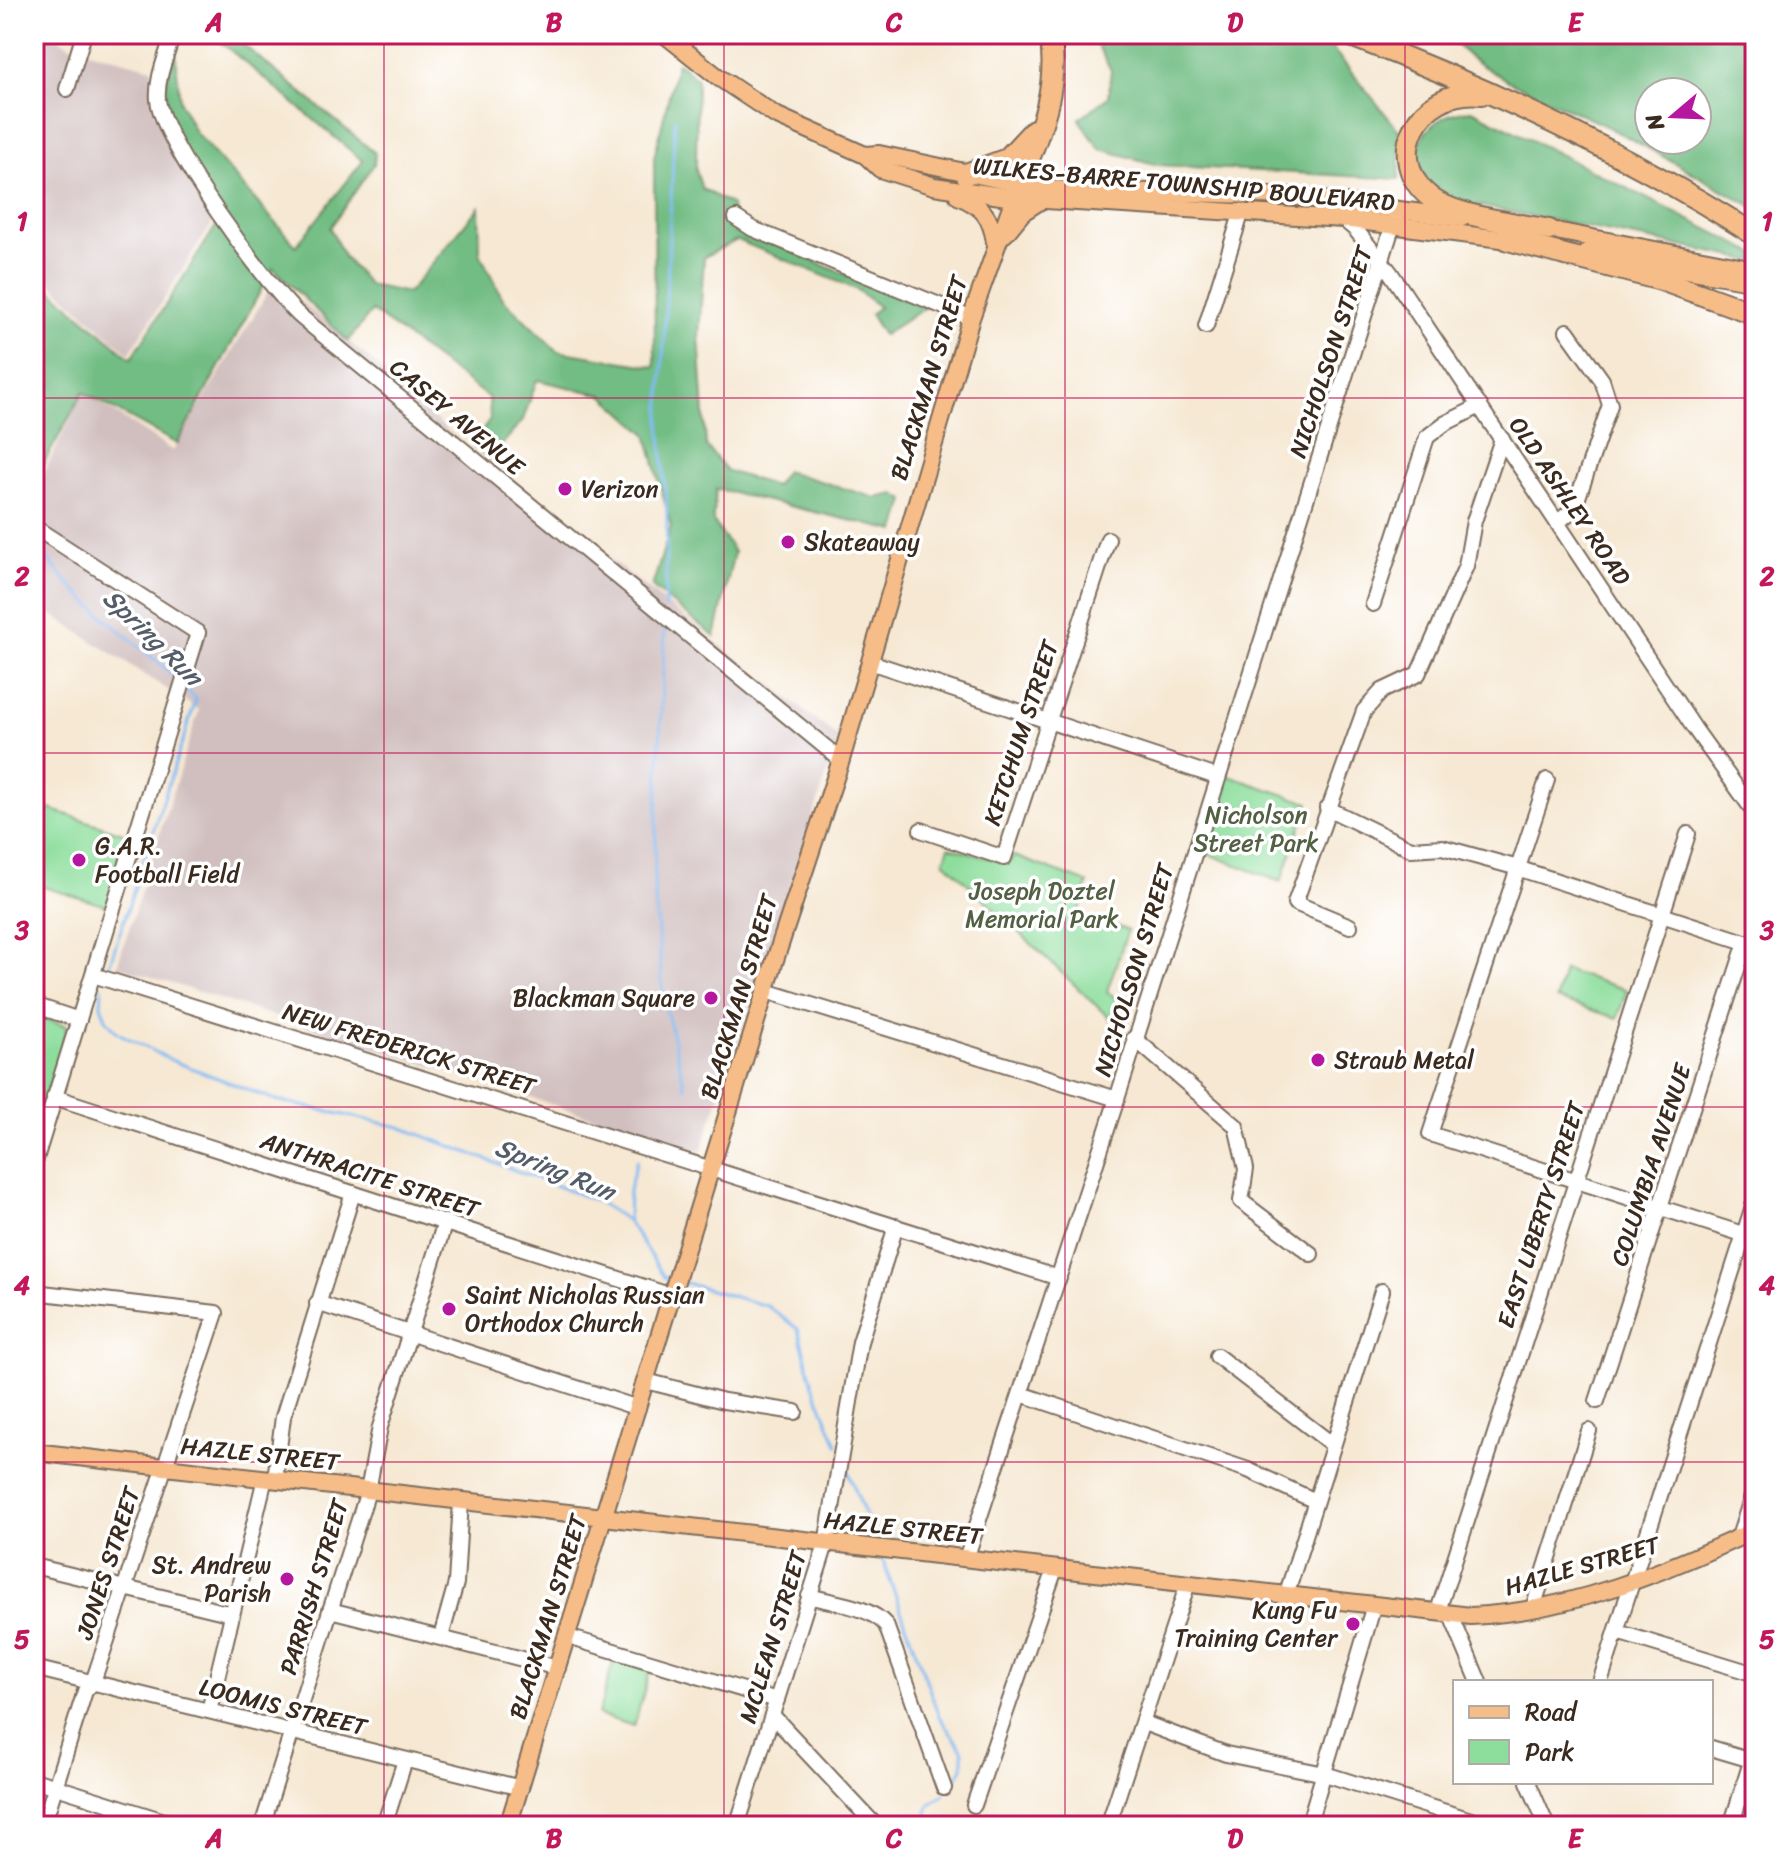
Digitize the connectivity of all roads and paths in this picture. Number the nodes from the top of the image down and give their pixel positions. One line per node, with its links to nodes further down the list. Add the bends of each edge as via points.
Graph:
1 (84, 34): 6 (street)
2 (173, 34): 37 (street, CASEY AVENUE, via 158,84 166,128 278,295)
3 (664, 34): 9 (main road, WILKES-BARRE TOWNSHIP BOULEVARD, via 775,115)
4 (1050, 34): 8 (highway, via 1053,80)
5 (1346, 34): 7 (highway)
6 (67, 89)
7 (1516, 105): 18 (highway, via 1469,93 1431,104 1411,138 1412,170 1422,190 1440,204); 19 (highway, via 1592,141)
8 (1047, 114): 10 (highway, via 1007,159); 12 (highway)
9 (865, 155): 10 (main road, WILKES-BARRE TOWNSHIP BOULEVARD); 11 (main road, WILKES-BARRE TOWNSHIP BOULEVARD, via 880,169)
10 (966, 174): 12 (main road, WILKES-BARRE TOWNSHIP BOULEVARD)
11 (934, 186): 12 (main road, WILKES-BARRE TOWNSHIP BOULEVARD); 21 (main road, via 979,205 991,221)
12 (1016, 191): 13 (main road, WILKES-BARRE TOWNSHIP BOULEVARD); 15 (main road, WILKES-BARRE TOWNSHIP BOULEVARD, via 1289,196); 21 (main road, BLACKMAN STREET)
13 (1043, 199): 14 (main road, WILKES-BARRE TOWNSHIP BOULEVARD); 21 (main road, via 1023,212)
14 (1242, 211): 17 (main road, WILKES-BARRE TOWNSHIP BOULEVARD); 27 (street)
15 (1396, 217): 17 (main road, WILKES-BARRE TOWNSHIP BOULEVARD); 18 (main road, WILKES-BARRE TOWNSHIP BOULEVARD); 20 (main road, WILKES-BARRE TOWNSHIP BOULEVARD); 22 (street, NICHOLSON STREET)
16 (736, 218): 26 (street)
17 (1343, 219): 22 (street, OLD ASHLEY ROAD)
18 (1549, 230): 23 (main road, WILKES-BARRE TOWNSHIP BOULEVARD)
19 (1755, 235)
20 (1508, 240): 24 (main road, WILKES-BARRE TOWNSHIP BOULEVARD); 25 (highway, via 1661,280)
21 (996, 244): 26 (main road, BLACKMAN STREET)
22 (1383, 264): 29 (street, OLD ASHLEY ROAD); 38 (street, NICHOLSON STREET)
23 (1755, 269)
24 (1755, 282)
25 (1755, 314)
26 (971, 318): 35 (main road, BLACKMAN STREET)
27 (1206, 326)
28 (1567, 331): 31 (street, via 1602,380 1610,405 1574,509)
29 (1480, 406): 30 (street, OLD ASHLEY ROAD); 34 (street, via 1427,437)
30 (1502, 439): 31 (street, OLD ASHLEY ROAD); 40 (street, via 1474,521 1466,566 1418,674 1382,691 1364,711)
31 (1558, 522): 41 (street, OLD ASHLEY ROAD)
32 (34, 527): 48 (street, via 198,633)
33 (1108, 539): 36 (street, KETCHUM STREET)
34 (1373, 604)
35 (870, 662): 36 (street); 37 (main road, BLACKMAN STREET)
36 (1047, 721): 38 (street); 42 (street, KETCHUM STREET, via 1004,858)
37 (841, 760): 49 (main road, BLACKMAN STREET)
38 (1217, 777): 52 (street, NICHOLSON STREET)
39 (1547, 780): 44 (street)
40 (1327, 808): 44 (street, via 1411,849 1442,847); 46 (street, via 1295,903)
41 (1755, 813)
42 (921, 830)
43 (1688, 834): 45 (street, EAST LIBERTY STREET)
44 (1517, 868): 45 (street); 58 (street, via 1430,1134)
45 (1661, 915): 47 (street); 58 (street, EAST LIBERTY STREET)
46 (1350, 926)
47 (1751, 944): 61 (street, COLUMBIA AVENUE)
48 (93, 975): 51 (street); 57 (street, NEW FREDERICK STREET)
49 (766, 991): 54 (street); 57 (main road, BLACKMAN STREET)
50 (34, 1005): 51 (street)
51 (79, 1020): 53 (street)
52 (1134, 1038): 54 (street, NICHOLSON STREET); 65 (street, via 1236,1126 1246,1169 1241,1201)
53 (54, 1097): 55 (street); 59 (street, ANTHRACITE STREET)
54 (1117, 1099): 66 (street, NICHOLSON STREET)
55 (39, 1129): 56 (street)
56 (34, 1165)
57 (711, 1167): 63 (street, NEW FREDERICK STREET); 67 (main road, BLACKMAN STREET)
58 (1575, 1180): 61 (street); 102 (street, EAST LIBERTY STREET)
59 (353, 1193): 62 (street, ANTHRACITE STREET); 70 (street)
60 (1755, 1200): 64 (street)
61 (1660, 1207): 64 (street); 75 (street, COLUMBIA AVENUE)
62 (445, 1222): 67 (street, ANTHRACITE STREET); 71 (street, PARRISH STREET)
63 (896, 1226): 66 (street, NEW FREDERICK STREET); 90 (street, MCLEAN STREET, via 860,1342)
64 (1749, 1237): 94 (street)
65 (1311, 1254)
66 (1059, 1278): 74 (street, NICHOLSON STREET)
67 (675, 1285): 73 (main road, BLACKMAN STREET)
68 (1382, 1291): 79 (street)
69 (34, 1292): 81 (street, JONES STREET, via 216,1313)
70 (317, 1303): 71 (street); 82 (street)
71 (410, 1333): 76 (street); 84 (street, PARRISH STREET, via 380,1427)
72 (1217, 1356): 79 (street)
73 (646, 1381): 76 (main road, BLACKMAN STREET); 77 (street)
74 (1021, 1394): 85 (street, via 1248,1470); 91 (street, NICHOLSON STREET)
75 (1597, 1401)
76 (638, 1408): 87 (main road, BLACKMAN STREET)
77 (795, 1412)
78 (1589, 1431): 100 (street)
79 (1333, 1445): 85 (street)
80 (34, 1452): 81 (main road, HAZLE STREET)
81 (163, 1467): 82 (main road, HAZLE STREET); 96 (street, JONES STREET)
82 (270, 1478): 84 (main road, HAZLE STREET); 103 (street)
83 (1755, 1487): 89 (street)
84 (368, 1491): 86 (main road, HAZLE STREET); 101 (street, PARRISH STREET)
85 (1313, 1500): 98 (street)
86 (461, 1501): 87 (main road, HAZLE STREET); 105 (street, via 456,1583)
87 (603, 1516): 90 (main road, HAZLE STREET); 106 (main road, BLACKMAN STREET)
88 (1755, 1530): 89 (main road, HAZLE STREET)
89 (1739, 1537): 94 (main road, HAZLE STREET)
90 (826, 1544): 91 (main road, HAZLE STREET); 97 (street, MCLEAN STREET)
91 (966, 1559): 93 (main road, HAZLE STREET)
92 (34, 1566): 96 (street)
93 (1055, 1569): 95 (main road, HAZLE STREET); 126 (street)
94 (1633, 1582): 100 (main road, HAZLE STREET); 104 (street)
95 (1188, 1583): 98 (main road, HAZLE STREET); 115 (street)
96 (122, 1589): 103 (street); 112 (street, JONES STREET)
97 (809, 1596): 113 (street, MCLEAN STREET); 125 (street, via 866,1612 886,1625)
98 (1286, 1596): 99 (main road, HAZLE STREET)
99 (1374, 1605): 102 (main road, HAZLE STREET); 120 (street)
100 (1533, 1608): 102 (main road, HAZLE STREET, via 1498,1615)
101 (330, 1610): 105 (street); 116 (street, PARRISH STREET)
102 (1444, 1612): 110 (street)
103 (232, 1614): 114 (street)
104 (1617, 1632): 109 (street); 111 (street)
105 (441, 1637): 108 (street)
106 (568, 1637): 108 (main road, BLACKMAN STREET); 113 (street)
107 (34, 1668): 112 (street, LOOMIS STREET)
108 (558, 1668): 124 (main road, BLACKMAN STREET)
109 (1755, 1674)
110 (1478, 1680)
111 (1601, 1680)
112 (93, 1682): 114 (street, LOOMIS STREET); 123 (street, JONES STREET, via 85,1691)
113 (774, 1707): 134 (street, MCLEAN STREET); 135 (street)
114 (209, 1711): 116 (street, LOOMIS STREET)
115 (1144, 1723): 120 (street, via 1226,1754); 136 (street)
116 (293, 1731): 119 (street, LOOMIS STREET); 131 (street, PARRISH STREET)
117 (1713, 1748): 118 (street)
118 (1754, 1757): 140 (street)
119 (405, 1760): 124 (street, LOOMIS STREET); 132 (street)
120 (1325, 1774): 127 (street); 137 (street)
121 (34, 1780): 123 (street)
122 (1529, 1784): 139 (street)
123 (55, 1787): 128 (street); 129 (street, JONES STREET)
124 (521, 1788): 133 (main road, BLACKMAN STREET)
125 (944, 1788)
126 (974, 1805)
127 (1446, 1819): 138 (street)
128 (153, 1822): 130 (street)
129 (43, 1826)
130 (180, 1826)
131 (262, 1826)
132 (384, 1826)
133 (508, 1826)
134 (737, 1826)
135 (876, 1826)
136 (1108, 1826)
137 (1308, 1826)
138 (1490, 1826)
139 (1547, 1826)
140 (1731, 1826)

